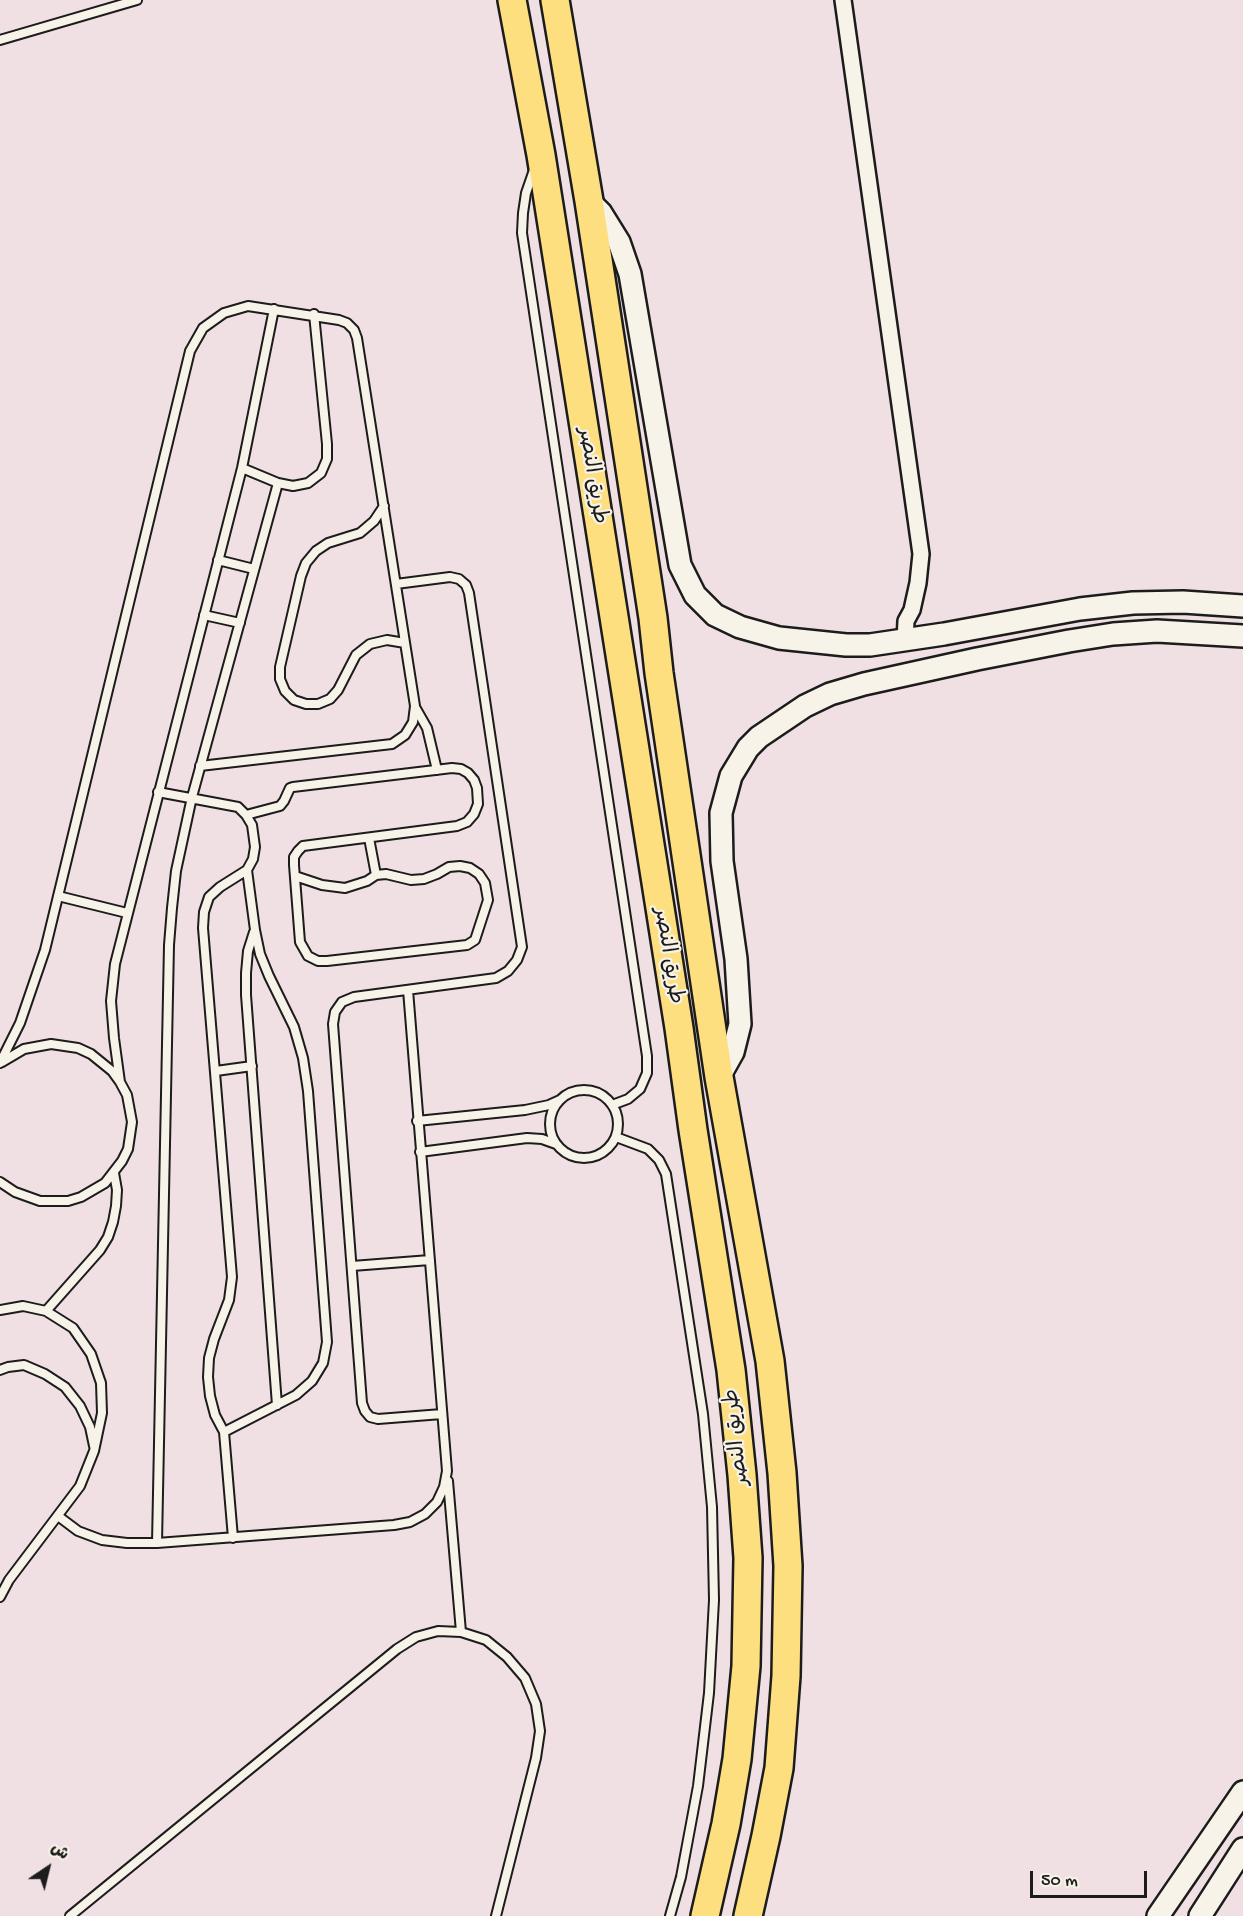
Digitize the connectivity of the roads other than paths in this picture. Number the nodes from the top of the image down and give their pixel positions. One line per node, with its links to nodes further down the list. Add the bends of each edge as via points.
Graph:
1 (137, 0): 5 (lane)
2 (512, 0): 6 (highway, طريق النصر)
3 (555, 0): 7 (highway, طريق النصر)
4 (843, 0): 21 (street, via 921,554)
5 (0, 40)
6 (541, 155): 44 (lane, via 526,193 522,233 647,1056 640,1089); 71 (highway, طريق النصر, via 679,1028 731,1370 742,1475 748,1558 746,1666 737,1759)
7 (589, 201): 21 (street, via 619,242 630,274 680,565 695,595 715,615 779,638 846,645); 41 (highway, طريق النصر)
8 (274, 309): 9 (lane); 10 (lane); 34 (lane, via 248,306 224,313 203,328 190,351)
9 (314, 314): 11 (lane, via 327,459 321,473 308,483); 12 (lane, via 347,323 357,338)
10 (242, 468): 11 (lane); 13 (lane)
11 (278, 483): 14 (lane)
12 (384, 506): 15 (lane); 22 (lane, via 360,533 328,543 306,563 280,679 294,700 318,704 339,690 356,655 370,644 387,640)
13 (218, 560): 14 (lane); 17 (lane)
14 (254, 569): 18 (lane)
15 (396, 584): 22 (lane); 37 (lane, via 450,577 459,579 470,593 522,947 513,966 496,978)
16 (1243, 606): 19 (street, via 1133,603)
17 (204, 615): 18 (lane); 27 (lane)
18 (240, 623): 25 (lane)
19 (945, 634): 21 (street); 23 (street)
20 (1243, 636): 23 (street, via 1157,631 1113,634)
21 (904, 640)
22 (405, 643): 24 (lane)
23 (950, 665): 41 (street, via 864,684 805,706 748,748 730,776 721,813 722,861 736,959 740,1024 733,1052)
24 (415, 706): 25 (lane, via 413,722 405,735 392,744); 26 (lane, via 427,728)
25 (201, 766): 28 (lane)
26 (437, 770): 29 (lane, via 293,786 280,806); 30 (lane, via 461,769 474,780 478,804 467,822)
27 (158, 792): 28 (lane); 35 (lane)
28 (192, 797): 29 (lane, via 238,807); 63 (lane, via 176,871 169,945)
29 (246, 815): 31 (lane, via 252,825 255,847)
30 (369, 838): 32 (lane); 33 (lane, via 303,846 294,857)
31 (247, 870): 36 (lane); 40 (lane, via 209,897 204,912)
32 (376, 875): 33 (lane, via 345,888); 33 (lane, via 411,880 424,879 449,867 470,868 479,874 488,891 475,940 458,947 318,961 308,956 300,942)
33 (295, 876)
34 (58, 896): 35 (lane); 38 (lane, via 34,985)
35 (127, 913): 42 (lane, via 111,1001)
36 (255, 930): 39 (lane, via 246,973); 56 (lane, via 263,961 294,1027 303,1058 327,1342 323,1363 312,1381)
37 (408, 990): 45 (lane); 52 (lane, via 354,997 342,1002 334,1012)
38 (0, 1063): 42 (lane, via 37,1045 64,1045 97,1058)
39 (252, 1066): 40 (lane); 56 (lane)
40 (216, 1071): 58 (lane, via 232,1277 229,1300 209,1358 208,1377 215,1415)
41 (719, 1077): 72 (highway, طريق النصر, via 770,1360 788,1566 779,1768)
42 (120, 1082): 49 (lane, via 132,1122 128,1149)
43 (561, 1100): 44 (lane, via 582,1090 604,1097); 45 (lane, via 525,1110); 47 (lane, via 550,1121)
44 (612, 1105): 46 (lane, via 619,1127)
45 (417, 1121): 48 (lane)
46 (616, 1137): 47 (lane, via 610,1148 588,1158 576,1158); 70 (lane, via 648,1149 666,1174 703,1414 712,1507 714,1600 709,1693 698,1786)
47 (556, 1144): 48 (lane, via 527,1138)
48 (420, 1152): 51 (lane)
49 (114, 1173): 50 (lane, via 87,1194 68,1201 27,1198); 54 (lane, via 116,1206 108,1237)
50 (0, 1182)
51 (429, 1260): 52 (lane); 57 (lane)
52 (352, 1266): 57 (lane, via 365,1411 378,1419)
53 (0, 1310): 54 (lane, via 23,1306)
54 (46, 1311): 59 (lane, via 73,1328 91,1354 101,1383 102,1413)
55 (0, 1370): 59 (lane, via 24,1365 65,1388 90,1427)
56 (277, 1405): 58 (lane)
57 (442, 1414): 60 (lane)
58 (224, 1432): 62 (lane)
59 (94, 1451): 61 (lane, via 80,1486)
60 (447, 1471): 62 (lane, via 437,1502 410,1522); 65 (lane)
61 (58, 1516): 63 (lane, via 78,1531 102,1540); 64 (lane)
62 (233, 1538): 63 (lane)
63 (157, 1543)
64 (0, 1597)
65 (461, 1632): 68 (lane, via 438,1631 416,1637 397,1649); 69 (lane, via 486,1640 525,1678 536,1704 540,1731)
66 (1243, 1792): 73 (street)
67 (1243, 1849): 74 (street)
68 (70, 1916)
69 (496, 1916)
70 (670, 1916)
71 (705, 1916)
72 (748, 1916)
73 (1158, 1916)
74 (1200, 1916)

